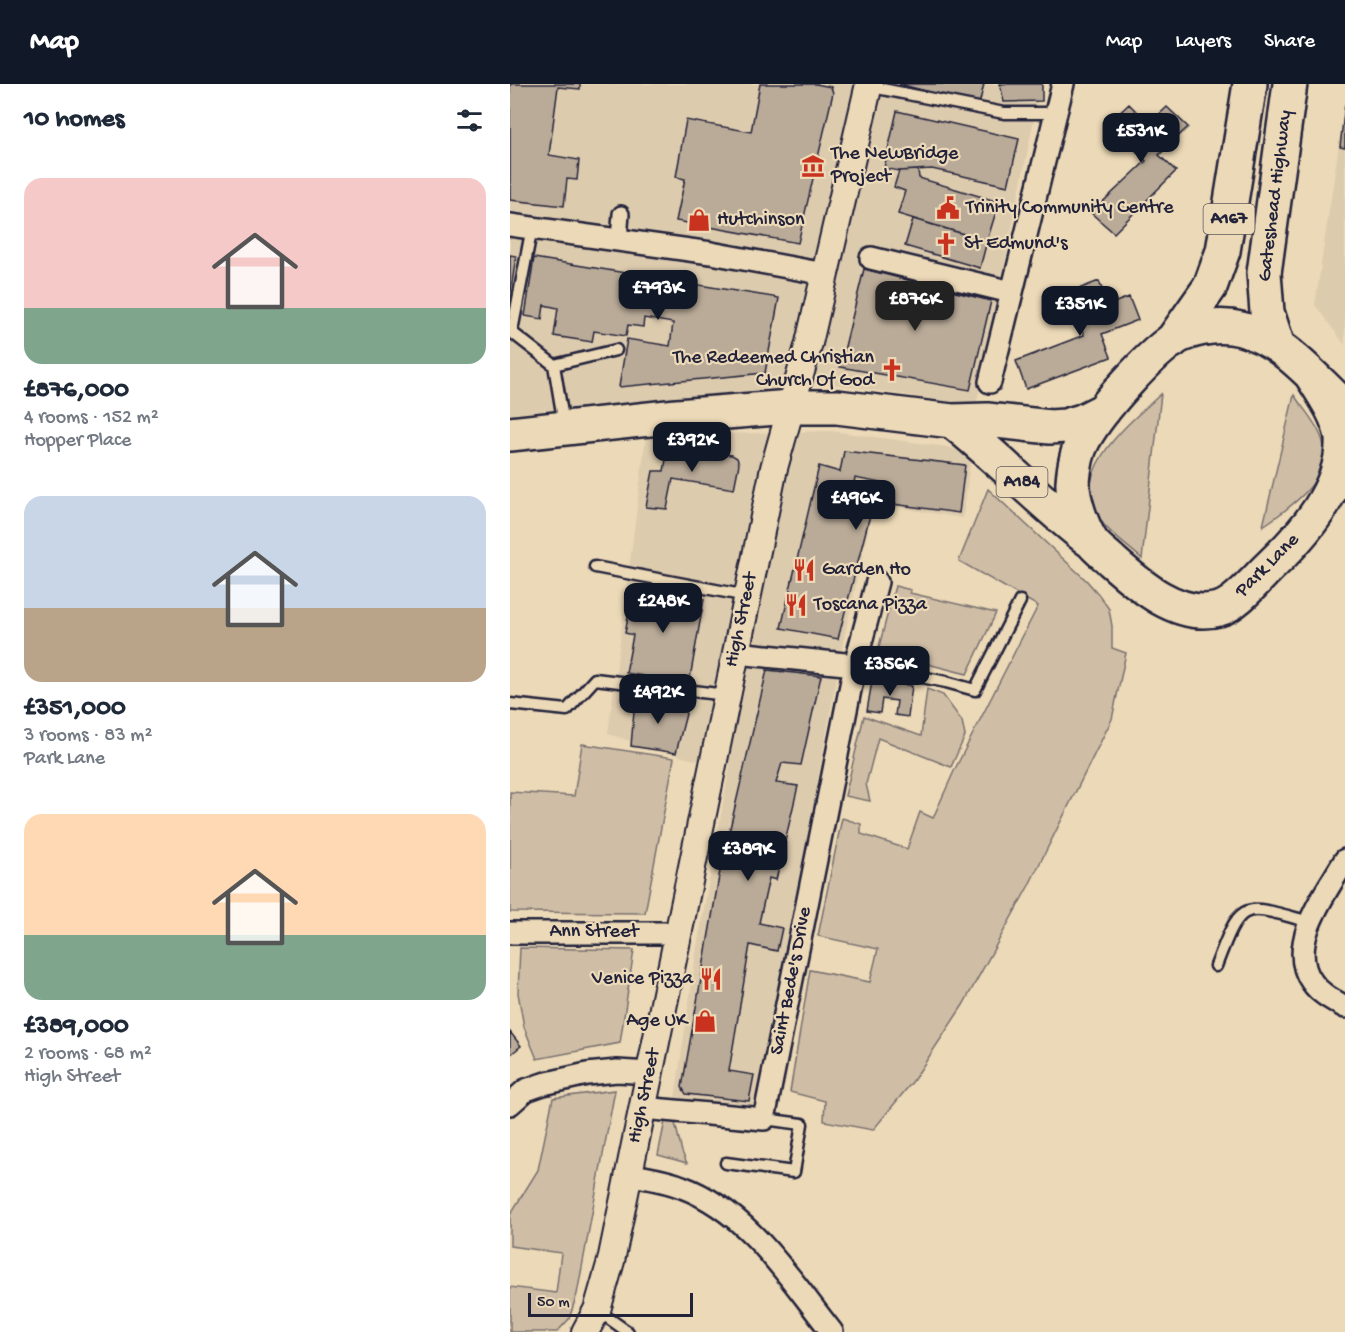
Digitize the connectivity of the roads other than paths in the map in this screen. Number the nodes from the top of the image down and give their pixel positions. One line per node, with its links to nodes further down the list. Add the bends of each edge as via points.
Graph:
1 (1063, 84): 5 (street)
2 (1250, 84): 14 (highway, Gateshead Highway / A167, via 1223,251 1210,286)
3 (1290, 84): 15 (highway, Gateshead Highway / A167, via 1264,273 1267,312)
4 (865, 85): 5 (lane, via 1004,113); 11 (street, High Street)
5 (1056, 113): 12 (street)
6 (621, 214): 9 (street)
7 (510, 225): 8 (street)
8 (532, 227): 9 (street); 13 (lane)
9 (619, 239): 11 (street)
10 (871, 258): 12 (street)
11 (825, 274): 20 (street, High Street)
12 (1011, 292): 19 (street)
13 (511, 331): 17 (lane)
14 (1172, 341): 15 (highway, Park Lane, via 1191,332 1226,327 1241,328); 22 (highway, Park Lane, via 1133,376)
15 (1277, 343): 18 (highway, Park Lane)
16 (616, 350): 17 (lane)
17 (554, 365): 24 (lane)
18 (1312, 376): 21 (highway, Park Lane); 26 (highway, Park Lane, via 1336,418 1344,449)
19 (990, 382)
20 (790, 407): 23 (highway, Park Lane, via 837,407); 24 (highway, Park Lane); 30 (street, High Street)
21 (1345, 407)
22 (1104, 410): 23 (highway, Park Lane, via 1065,426); 27 (highway, Park Lane, via 1084,439 1073,484 1075,501)
23 (952, 421): 27 (highway, Park Lane / A184)
24 (564, 429): 25 (highway, Park Lane)
25 (510, 434)
26 (1331, 512): 27 (highway, Park Lane, via 1228,606 1207,611 1178,607 1162,598 1136,582)
27 (1092, 543)
28 (595, 567): 30 (lane)
29 (877, 582): 33 (street, Saint Bede's Drive)
30 (747, 596): 32 (street, High Street)
31 (1020, 601): 34 (lane, via 975,690)
32 (736, 653): 33 (street); 35 (street, High Street)
33 (855, 665): 34 (street); 46 (street, Saint Bede's Drive)
34 (888, 670)
35 (726, 695): 36 (lane, via 595,679 567,710); 40 (street, High Street)
36 (510, 704)
37 (1345, 860): 38 (street)
38 (1310, 922): 41 (lane, via 1252,908 1240,914 1228,932); 42 (street, via 1302,952 1304,966 1311,982 1323,994)
39 (510, 933): 40 (street, Ann Street)
40 (677, 933): 43 (street, High Street)
41 (1216, 966)
42 (1345, 1007)
43 (650, 1073): 44 (street, via 586,1074 526,1090); 45 (street, High Street)
44 (510, 1104)
45 (642, 1108): 46 (street); 48 (street, High Street)
46 (764, 1119): 47 (lane, via 802,1124 794,1172)
47 (726, 1163)
48 (628, 1174): 49 (street, High Street, via 611,1261); 51 (street, via 680,1186 726,1211 769,1251)
49 (591, 1321): 50 (lane)
50 (628, 1332)
51 (832, 1332)

